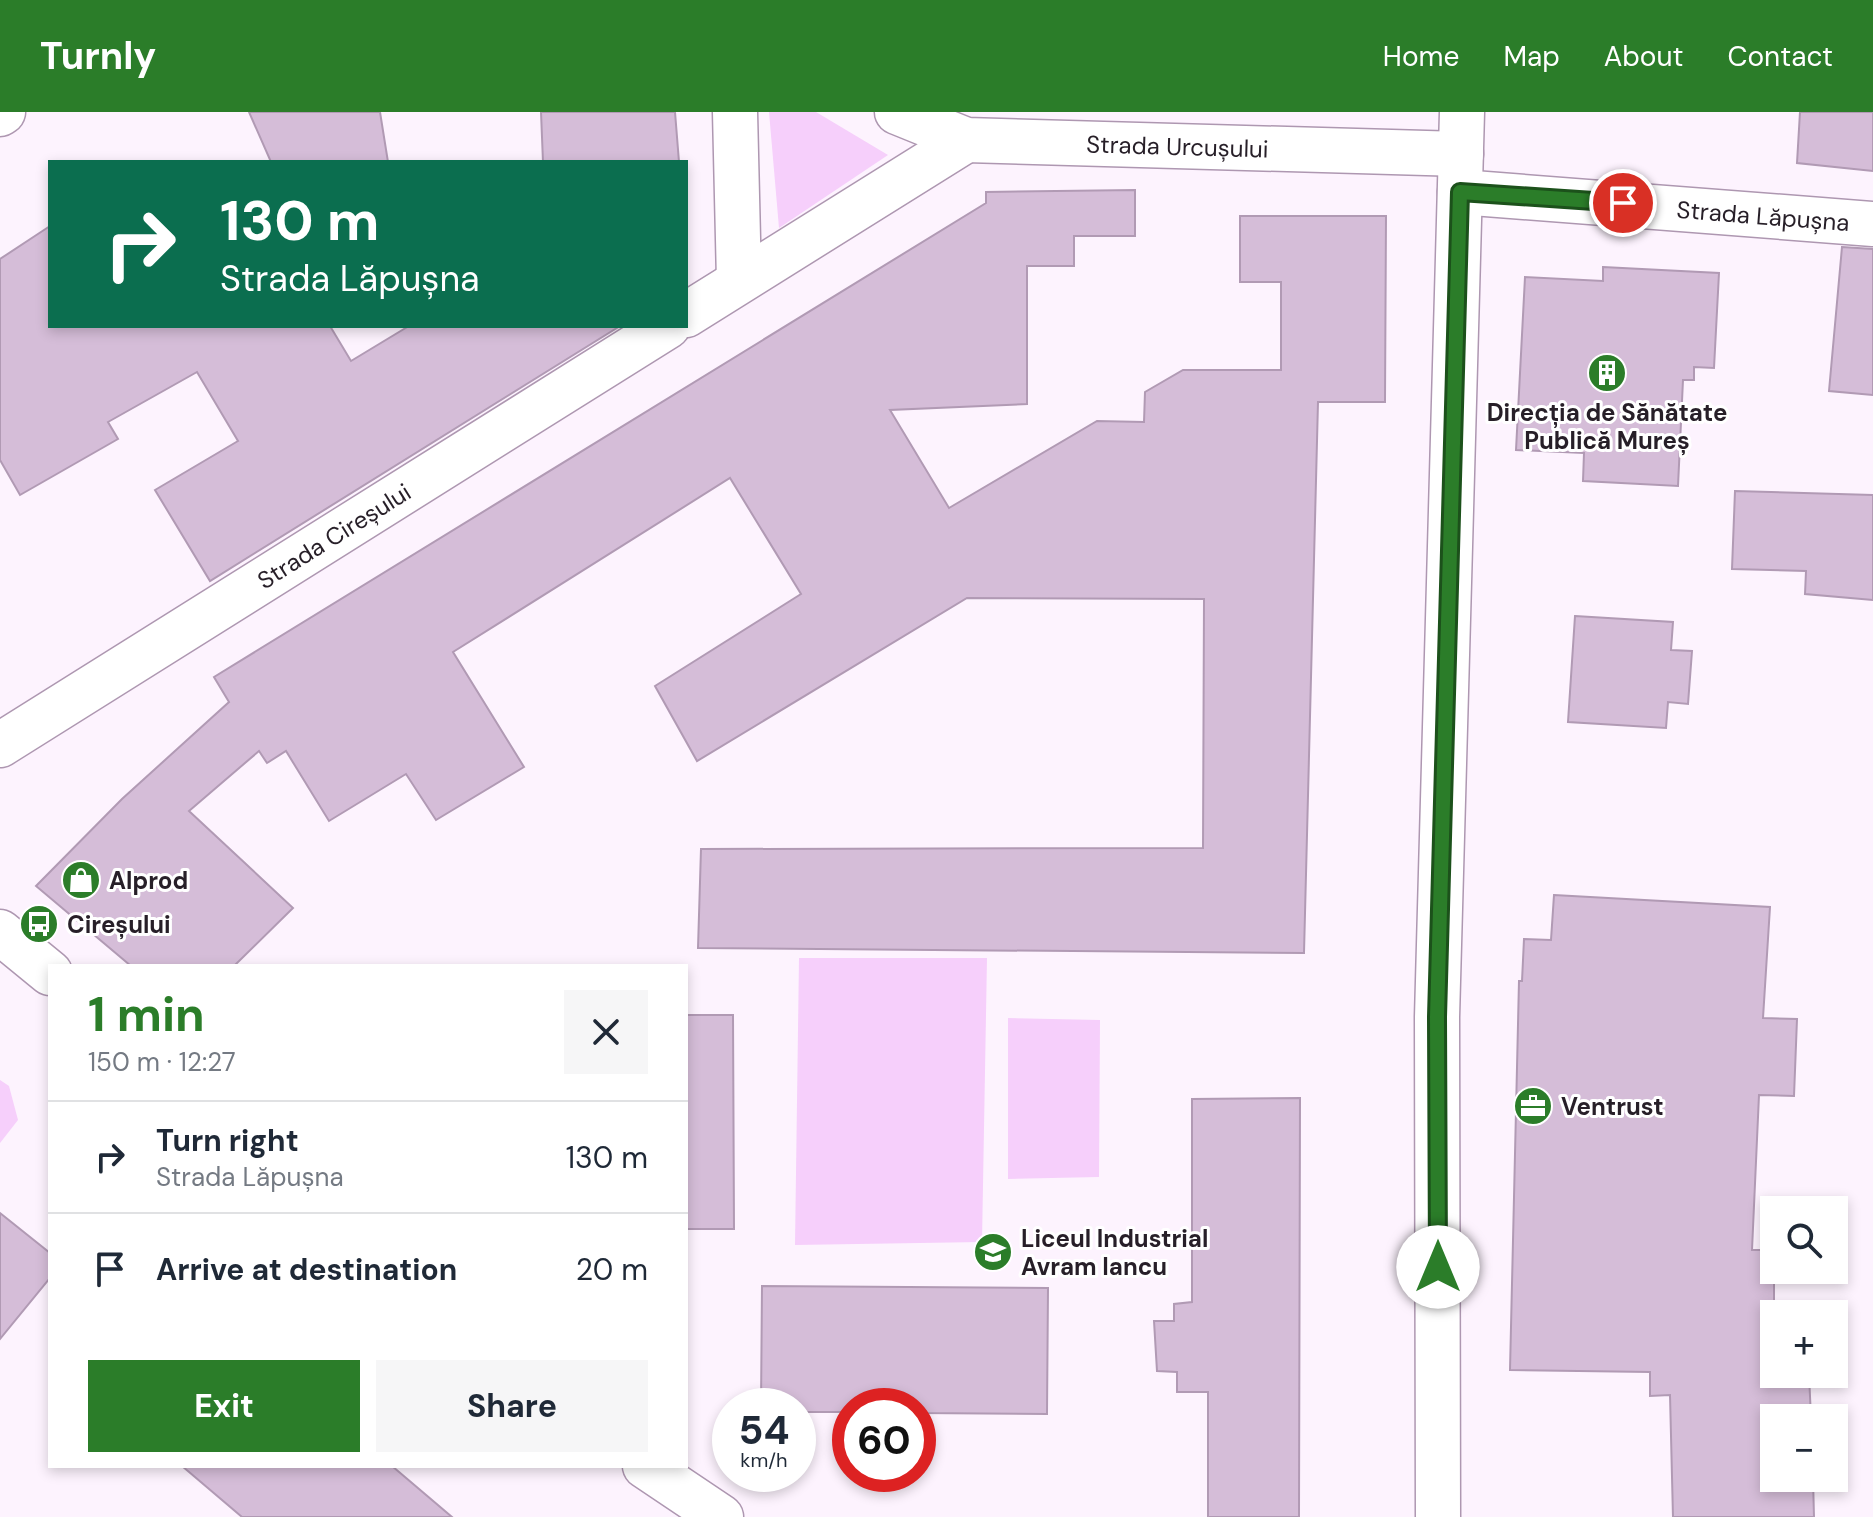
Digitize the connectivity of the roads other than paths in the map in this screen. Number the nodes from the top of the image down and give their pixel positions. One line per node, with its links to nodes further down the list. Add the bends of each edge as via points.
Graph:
1 (735, 112): 6 (street)
2 (897, 112): 3 (street, Strada Urcușului)
3 (966, 140): 4 (street, Strada Urcușului); 6 (street)
4 (1461, 153): 5 (street, Strada Lăpușna); 14 (street, via 1437,1017)
5 (1873, 224)
6 (739, 281): 7 (street)
7 (688, 314)
8 (665, 328): 9 (street, Strada Cireșului)
9 (0, 745)
10 (0, 932): 11 (street)
11 (48, 971)
12 (648, 1468): 13 (street)
13 (721, 1517)
14 (1438, 1517)

